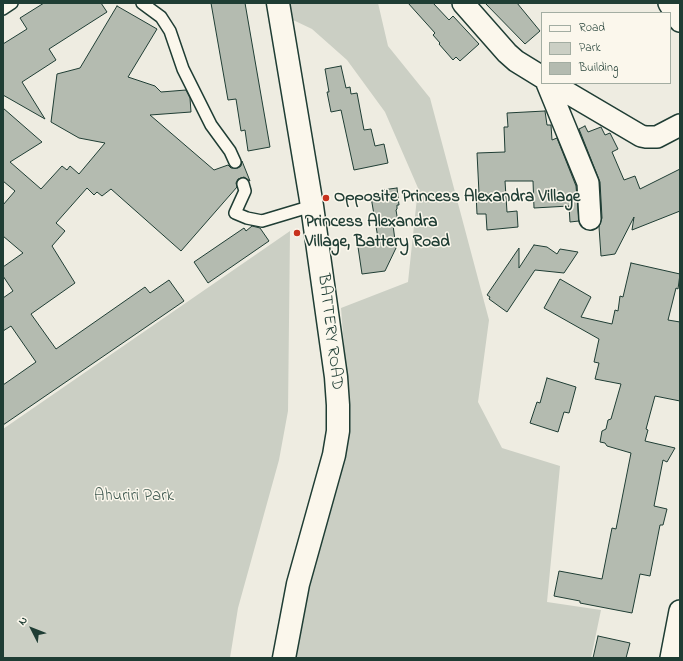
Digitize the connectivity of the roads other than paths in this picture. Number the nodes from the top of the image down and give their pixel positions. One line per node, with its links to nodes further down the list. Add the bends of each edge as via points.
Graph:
1 (12, 3): 6 (lane)
2 (142, 3): 12 (lane, via 161,17 170,31 183,69 211,125)
3 (278, 3): 14 (street, BATTERY ROAD)
4 (463, 3): 8 (street, via 511,57)
5 (669, 3): 7 (street)
6 (3, 9)
7 (680, 21)
8 (541, 76)
9 (547, 84): 15 (street, via 588,183)
10 (553, 84): 11 (street, via 646,137 657,138)
11 (680, 125)
12 (236, 162)
13 (243, 184): 14 (lane, via 245,191 235,213 247,218 262,220)
14 (312, 206): 17 (street, BATTERY ROAD, via 336,376 338,431 327,482 298,584)
15 (590, 220)
16 (680, 611): 18 (street)
17 (284, 658)
18 (671, 658)

